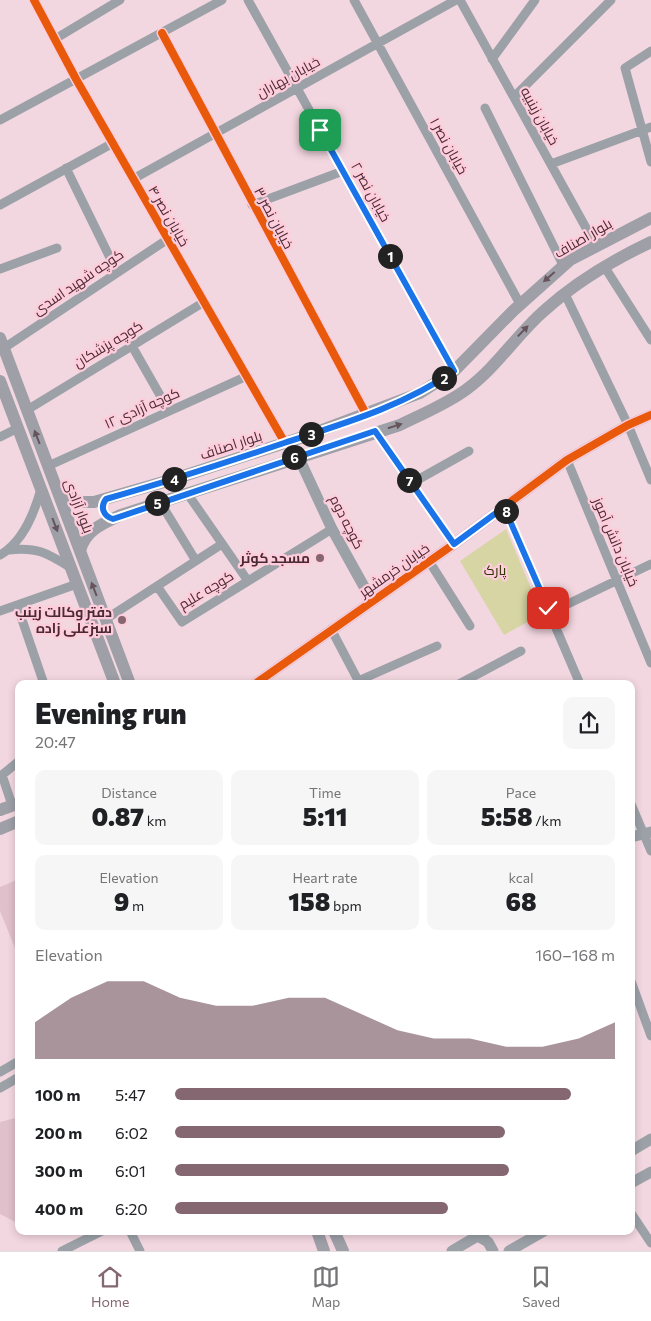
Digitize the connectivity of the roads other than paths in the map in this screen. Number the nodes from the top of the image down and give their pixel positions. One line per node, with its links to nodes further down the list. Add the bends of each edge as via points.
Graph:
1 (34, 0): 10 (street, خیابان نصر ۴)
2 (120, 0): 10 (street)
3 (222, 0): 9 (street)
4 (248, 0): 15 (street, خیابان نصر ۲)
5 (354, 0): 11 (street, خیابان نصر ۱)
6 (458, 0): 11 (street, خیابان بهاران); 13 (street, خیابان زینبیه)
7 (535, 0): 13 (street)
8 (611, 0): 16 (street)
9 (162, 33): 14 (street); 20 (street, خیابان نصر ۳)
10 (54, 39): 14 (street, خیابان نصر ۴)
11 (378, 44): 15 (street, خیابان بهاران); 40 (street, خیابان نصر ۱)
12 (651, 51): 19 (street, via 625,68)
13 (492, 59): 16 (street, خیابان زینبیه)
14 (76, 79): 18 (street); 21 (street, خیابان نصر ۴)
15 (297, 88): 20 (street, خیابان بهاران); 25 (street, خیابان نصر ۲)
16 (514, 97): 23 (street, خیابان زینبیه)
17 (485, 108): 34 (street)
18 (0, 120)
19 (646, 129): 22 (street); 23 (street)
20 (216, 133): 26 (street, خیابان بهاران); 28 (street, خیابان نصر ۳)
21 (113, 143): 24 (street); 26 (street, خیابان نصر ۴)
22 (651, 162)
23 (550, 164): 32 (street, خیابان زینبیه)
24 (66, 168): 27 (street); 37 (street)
25 (343, 171): 28 (street); 44 (street, خیابان نصر ۲)
26 (133, 179): 30 (street, خیابان نصر ۴)
27 (0, 205)
28 (252, 205): 49 (street, خیابان نصر ۳)
29 (651, 218): 32 (main road, بلوار اصناف)
30 (168, 238): 37 (street, کوچه شهید اسدی); 39 (street, خیابان نصر ۴)
31 (651, 242): 35 (main road)
32 (596, 246): 34 (main road, بلوار اصناف)
33 (57, 248): 36 (street)
34 (563, 265): 40 (main road, بلوار اصناف, one-way to 40)
35 (604, 266): 38 (main road); 41 (street)
36 (0, 269)
37 (117, 272): 42 (street, کوچه شهید اسدی)
38 (565, 294): 51 (street); 53 (main road, one-way to 38, via 425,414 467,389 524,330)
39 (204, 302): 43 (street, کوچه پزشکان); 45 (street, خیابان نصر ۴)
40 (520, 304): 44 (main road, بلوار اصناف)
41 (651, 340)
42 (2, 343): 47 (main road, بلوار آزادی)
43 (132, 346): 47 (street, کوچه پزشکان); 48 (street)
44 (454, 371): 49 (main road, بلوار اصناف, via 420,393)
45 (247, 376): 48 (street, کوچه آزادی ۱۲); 55 (street, خیابان نصر ۴)
46 (0, 381): 52 (main road)
47 (27, 410): 59 (main road, بلوار آزادی, one-way to 47)
48 (169, 411): 59 (street, کوچه آزادی ۱۲)
49 (366, 414): 55 (main road, بلوار اصناف)
50 (651, 415): 51 (street, خیابان خرمشهر)
51 (628, 426): 58 (street, خیابان خرمشهر); 60 (street)
52 (18, 428): 54 (street); 63 (main road)
53 (375, 431): 57 (main road); 61 (street)
54 (0, 437)
55 (285, 443): 65 (main road, بلوار اصناف)
56 (469, 451): 61 (street)
57 (298, 456): 64 (main road); 69 (street, کوچه دوم)
58 (567, 460): 67 (street, خیابان خرمشهر); 80 (street, خیابان دانش آموز)
59 (48, 466): 62 (main road, بلوار آزادی)
60 (651, 480)
61 (412, 483): 71 (street)
62 (57, 488): 65 (main road, بلوار اصناف, via 80,502); 73 (main road, بلوار آزادی)
63 (41, 489): 72 (street, via 33,516); 78 (main road, one-way to 78)
64 (187, 493): 66 (main road); 70 (street)
65 (106, 499): 68 (main road, via 102,504 103,511)
66 (160, 502): 68 (main road); 75 (street)
67 (504, 507): 71 (street, خیابان خرمشهر); 86 (street)
68 (113, 519): 73 (main road, via 89,534)
69 (332, 529): 79 (street, کوچه علیم); 83 (street, کوچه دوم)
70 (222, 544): 75 (street); 79 (street)
71 (454, 544): 76 (street, خیابان خرمشهر)
72 (9, 550): 74 (street); 78 (street, via 29,548 42,551)
73 (80, 551): 87 (main road, بلوار آزادی, one-way to 73)
74 (0, 555)
75 (196, 561): 82 (street)
76 (429, 561): 83 (street, خیابان خرمشهر); 88 (street)
77 (651, 564): 80 (street)
78 (71, 568): 81 (main road)
79 (248, 581): 82 (street, کوچه علیم, via 182,622)
80 (617, 581): 86 (street); 92 (street, خیابان دانش آموز)
81 (77, 584): 84 (street); 94 (main road)
82 (157, 586): 87 (street)
83 (372, 601): 89 (street, خیابان خرمشهر)
84 (18, 605): 85 (street); 93 (street)
85 (0, 611)
86 (550, 613): 100 (street)
87 (106, 619): 95 (main road, بلوار آزادی)
88 (470, 626)
89 (331, 630): 96 (street, خیابان خرمشهر); 97 (street)
90 (436, 646): 98 (street)
91 (522, 651): 99 (street)
92 (651, 663)
93 (43, 680)
94 (113, 680)
95 (129, 680)
96 (262, 680)
97 (357, 680)
98 (365, 680)
99 (469, 680)
100 (578, 680)
101 (15, 764): 102 (street, via 2,775)
102 (15, 802)
103 (15, 804): 104 (main road)
104 (0, 810)
105 (635, 811): 108 (street)
106 (15, 823): 107 (main road)
107 (0, 829)
108 (647, 833): 109 (street)
109 (651, 851)
110 (635, 992): 111 (street)
111 (651, 1036)
112 (15, 1063): 113 (street)
113 (0, 1072)
114 (15, 1079): 115 (street)
115 (0, 1088)
116 (651, 1139): 117 (street)
117 (635, 1149)
118 (651, 1172): 119 (street)
119 (635, 1181)
120 (635, 1219): 128 (street)
121 (94, 1235): 129 (street)
122 (132, 1235): 130 (street)
123 (318, 1235): 131 (main road)
124 (336, 1235): 132 (main road)
125 (480, 1235): 133 (street)
126 (483, 1235): 134 (street)
127 (537, 1235): 135 (street)
128 (651, 1243)
129 (62, 1251)
130 (140, 1251)
131 (324, 1251)
132 (342, 1251)
133 (452, 1251)
134 (492, 1251)
135 (509, 1251)

